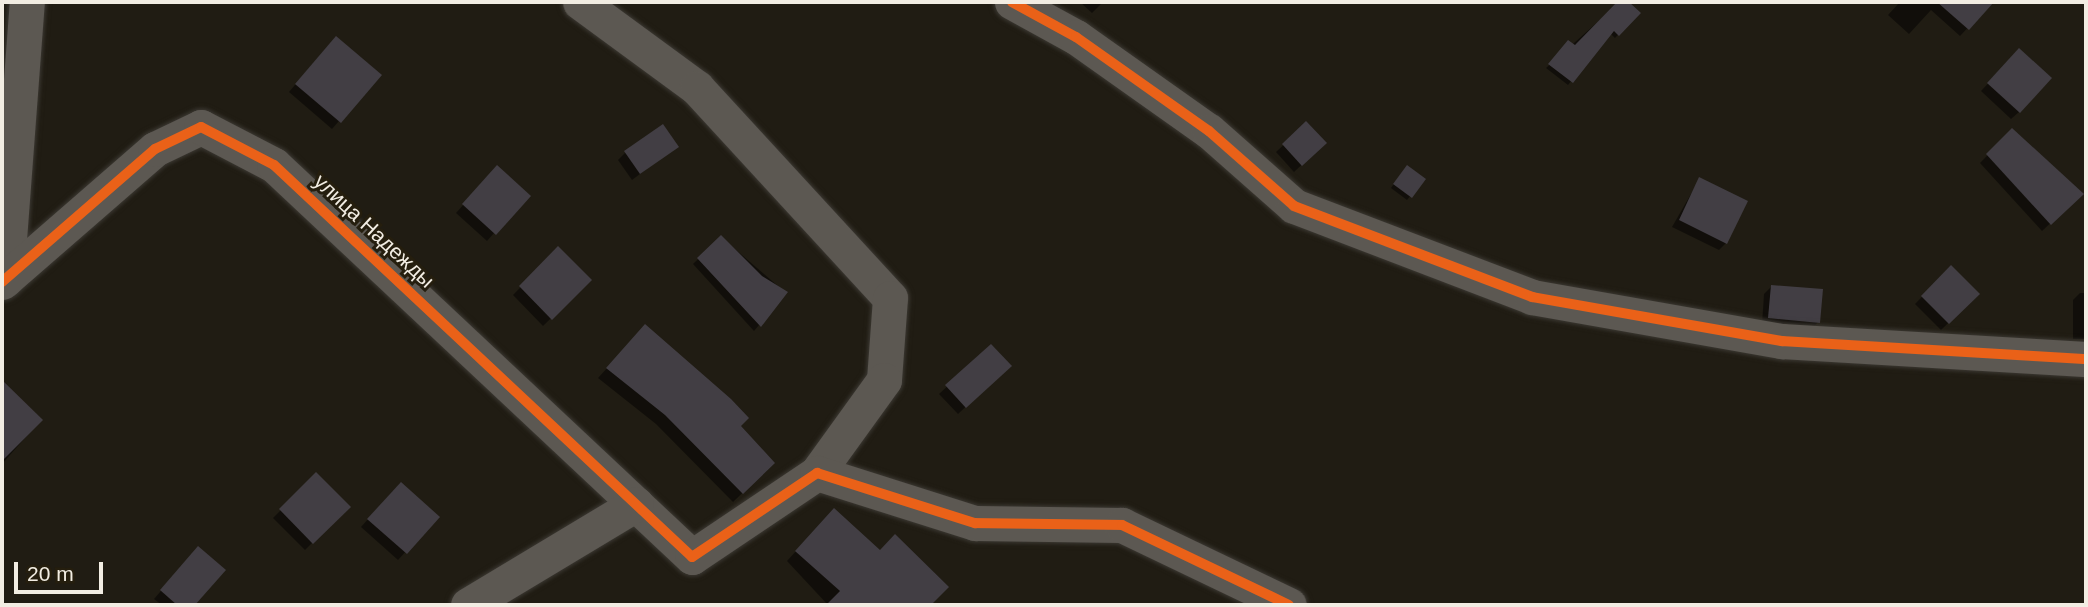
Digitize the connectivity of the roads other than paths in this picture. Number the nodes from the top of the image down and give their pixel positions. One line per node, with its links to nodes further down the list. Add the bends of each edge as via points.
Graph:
1 (27, 2): 4 (street)
2 (580, 2): 6 (street, via 696,88 890,298 884,380)
3 (1012, 2): 5 (street, via 1076,37 1209,131 1294,206 1532,297 1782,341)
4 (4, 281): 7 (street, улица Надежды, via 155,149 201,127 274,165)
5 (2086, 359)
6 (817, 473): 7 (street, улица Надежды, via 692,557); 9 (street, via 975,523 1122,525)
7 (636, 505): 8 (street)
8 (468, 605)
9 (1289, 605)

